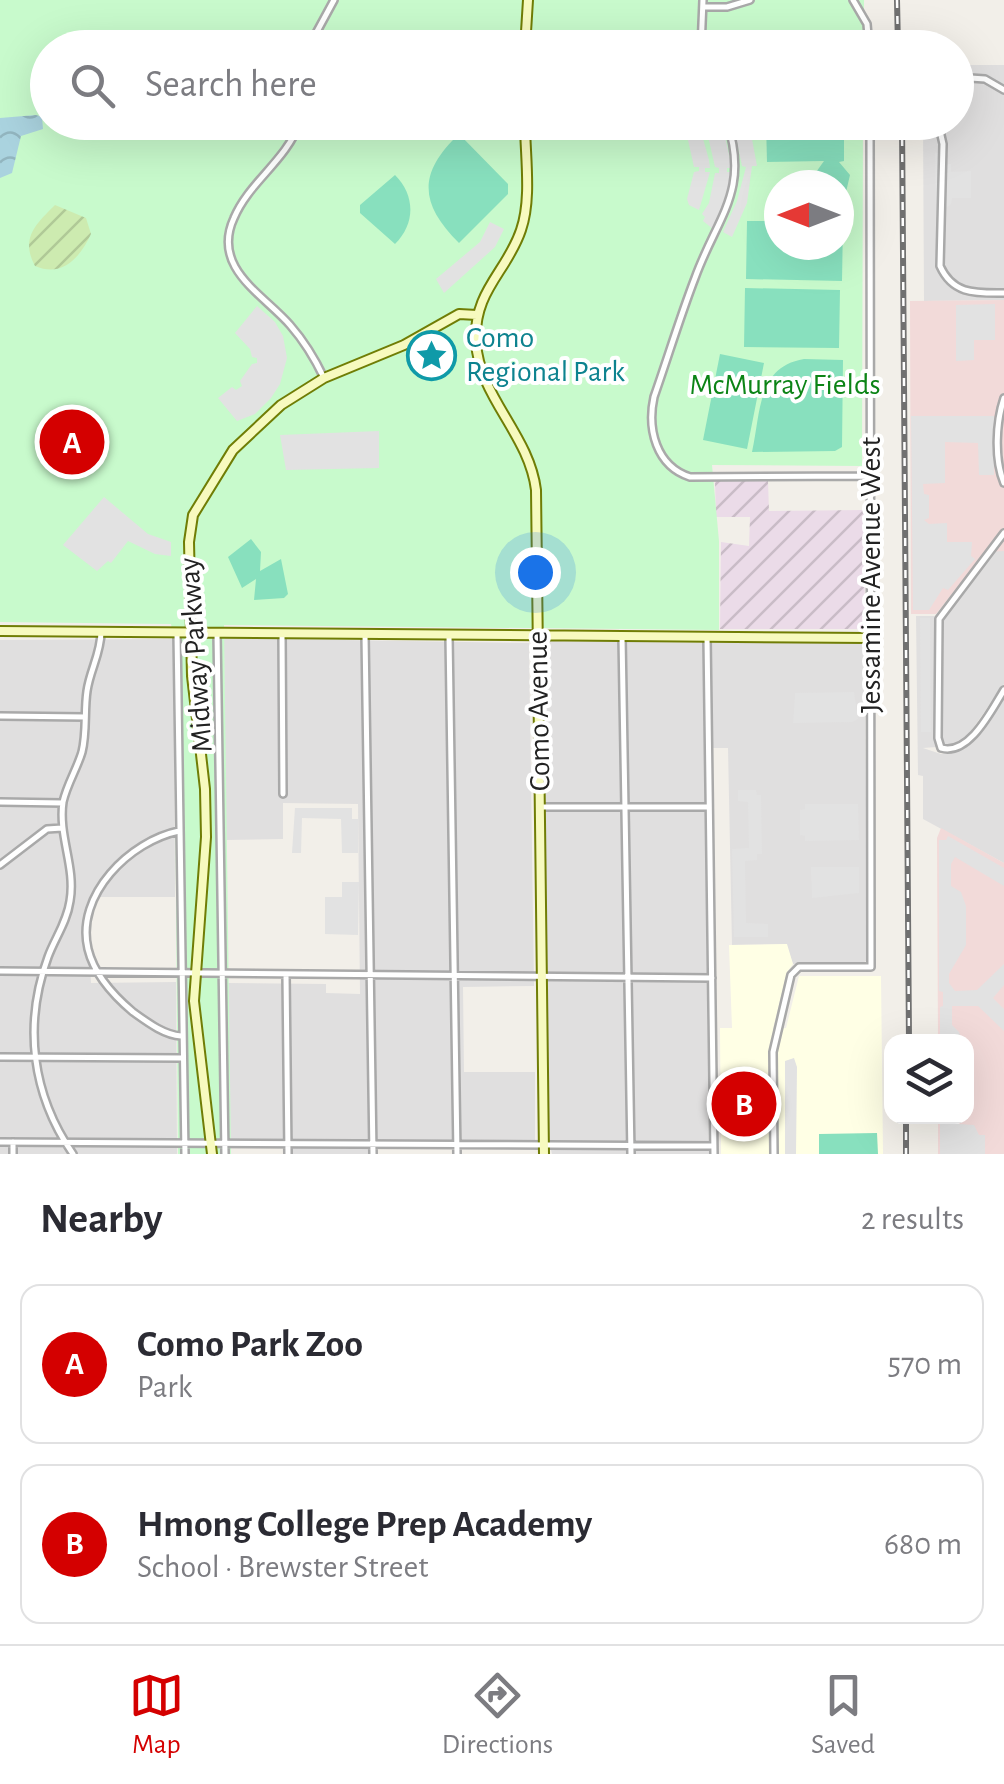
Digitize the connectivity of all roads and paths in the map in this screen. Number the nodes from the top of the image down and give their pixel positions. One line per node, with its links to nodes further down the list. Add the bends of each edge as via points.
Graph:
1 (334, 0): 6 (street)
2 (528, 0): 7 (street)
3 (750, 0): 5 (street, via 726,7)
4 (852, 0): 9 (street)
5 (702, 3): 8 (street)
6 (318, 30)
7 (526, 30)
8 (701, 30)
9 (867, 30)
10 (974, 78): 11 (street)
11 (1004, 90)
12 (292, 140): 19 (street, via 234,216 228,247 238,274 293,328)
13 (525, 140): 18 (street, Como Avenue, via 522,228)
14 (731, 140): 21 (street, via 733,196 696,275 651,411 663,460 690,477)
15 (870, 140): 21 (street, Jessamine Avenue West)
16 (941, 140): 17 (street, via 940,266 960,289)
17 (1004, 294)
18 (477, 316): 19 (street, Midway Parkway, via 458,314); 32 (street, Como Avenue, via 482,372 534,476)
19 (324, 378): 27 (street, Midway Parkway, via 260,422 200,500 188,542)
20 (1004, 398): 22 (street)
21 (871, 476): 35 (street, Jessamine Avenue West)
22 (1004, 482)
23 (1004, 533): 36 (street, via 939,619 938,738 945,750 964,744)
24 (0, 631): 25 (street)
25 (102, 632): 26 (street); 38 (street)
26 (177, 633): 27 (street); 46 (street)
27 (192, 633): 28 (street); 52 (street, Midway Parkway, via 206,827)
28 (217, 633): 29 (street); 53 (street)
29 (282, 634): 30 (street); 39 (street)
30 (365, 635): 31 (street); 55 (street)
31 (449, 636): 32 (street); 56 (street)
32 (537, 637): 33 (street); 43 (street, Como Avenue)
33 (622, 637): 34 (street); 44 (street)
34 (706, 637): 35 (street); 42 (street)
35 (869, 638): 83 (street, Jessamine Avenue West, via 872,967 795,970 773,1052)
36 (1004, 690)
37 (0, 716): 38 (street)
38 (85, 717): 41 (street, via 84,745)
39 (284, 794)
40 (0, 802): 41 (street)
41 (63, 803): 45 (street)
42 (709, 806): 44 (street); 59 (street)
43 (541, 807): 44 (street); 57 (street, Como Avenue)
44 (626, 808): 58 (street)
45 (62, 828): 47 (street, via 47,829); 49 (street, via 71,898)
46 (179, 832): 50 (street, via 132,852 102,886 86,930); 51 (street)
47 (0, 864)
48 (0, 972): 49 (street)
49 (43, 972): 50 (street); 62 (street, via 33,1014)
50 (98, 973): 51 (street); 60 (street, via 145,1020)
51 (181, 974): 52 (street); 60 (street)
52 (194, 974): 53 (street); 69 (street, Midway Parkway)
53 (221, 974): 54 (street); 67 (street)
54 (286, 974): 55 (street); 70 (street)
55 (370, 976): 56 (street); 71 (street)
56 (454, 977): 57 (street); 72 (street)
57 (544, 977): 58 (street); 75 (street, Como Avenue)
58 (628, 978): 59 (street); 73 (street)
59 (712, 978): 74 (street)
60 (182, 1036): 63 (street)
61 (0, 1057): 62 (street)
62 (35, 1058): 63 (street); 66 (street, via 45,1101)
63 (182, 1058): 68 (street)
64 (0, 1142): 65 (street)
65 (13, 1142): 66 (street); 76 (street)
66 (66, 1143): 68 (street); 77 (street)
67 (224, 1143): 69 (street); 70 (street); 80 (street)
68 (184, 1144): 69 (street); 78 (street)
69 (211, 1144): 79 (street, Midway Parkway)
70 (288, 1144): 71 (street); 81 (street)
71 (373, 1145): 72 (street); 82 (street)
72 (457, 1150): 75 (street)
73 (631, 1150): 74 (street); 75 (street)
74 (714, 1150)
75 (546, 1151)
76 (13, 1154)
77 (74, 1154)
78 (185, 1154)
79 (212, 1154)
80 (225, 1154)
81 (288, 1154)
82 (373, 1154)
83 (774, 1154)

